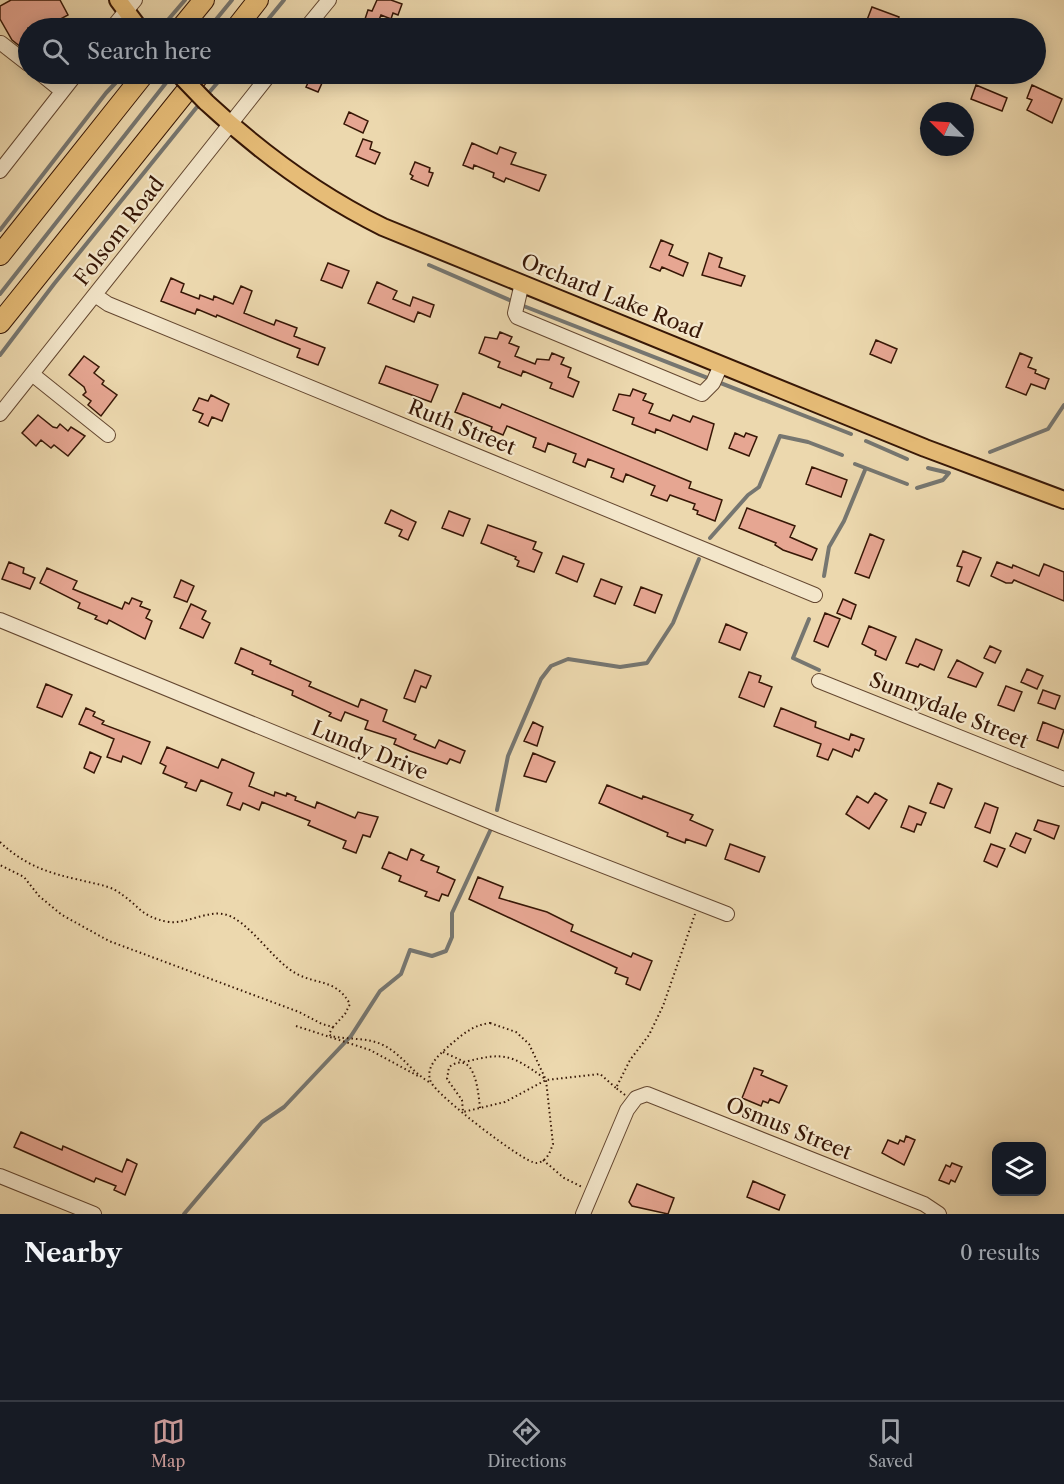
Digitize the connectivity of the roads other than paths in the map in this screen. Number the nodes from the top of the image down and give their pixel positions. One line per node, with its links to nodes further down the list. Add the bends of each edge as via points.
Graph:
1 (204, 0): 7 (highway)
2 (258, 0): 8 (highway)
3 (329, 0): 9 (street)
4 (126, 4): 5 (street); 6 (main road)
5 (118, 18)
6 (134, 18)
7 (189, 18)
8 (244, 18)
9 (314, 18)
10 (1, 43): 11 (street)
11 (18, 56)
12 (53, 84): 18 (street)
13 (68, 84): 18 (street)
14 (136, 84): 21 (highway)
15 (189, 84): 19 (main road, Orchard Lake Road, bridge)
16 (192, 84): 24 (highway)
17 (262, 84): 19 (street, Folsom Road)
18 (62, 91): 20 (street)
19 (230, 124): 22 (main road, Orchard Lake Road, via 280,166 358,215); 23 (street, Folsom Road)
20 (0, 171)
21 (0, 255)
22 (522, 283): 25 (main road, Orchard Lake Road); 25 (street, via 517,317 694,392 702,394 707,390)
23 (95, 295): 26 (street, Folsom Road); 30 (street, Ruth Street, via 108,304)
24 (0, 323)
25 (721, 364): 29 (main road, Orchard Lake Road)
26 (32, 374): 27 (street, Folsom Road); 28 (street)
27 (0, 414)
28 (108, 435)
29 (1064, 500)
30 (815, 595)
31 (0, 620): 34 (street, Lundy Drive)
32 (819, 681): 33 (street, Sunnydale Street)
33 (1064, 779)
34 (727, 914)
35 (0, 1176): 36 (street)
36 (94, 1214)
37 (583, 1214): 38 (street, Osmus Street, via 630,1106 647,1094 924,1204)
38 (939, 1214)

